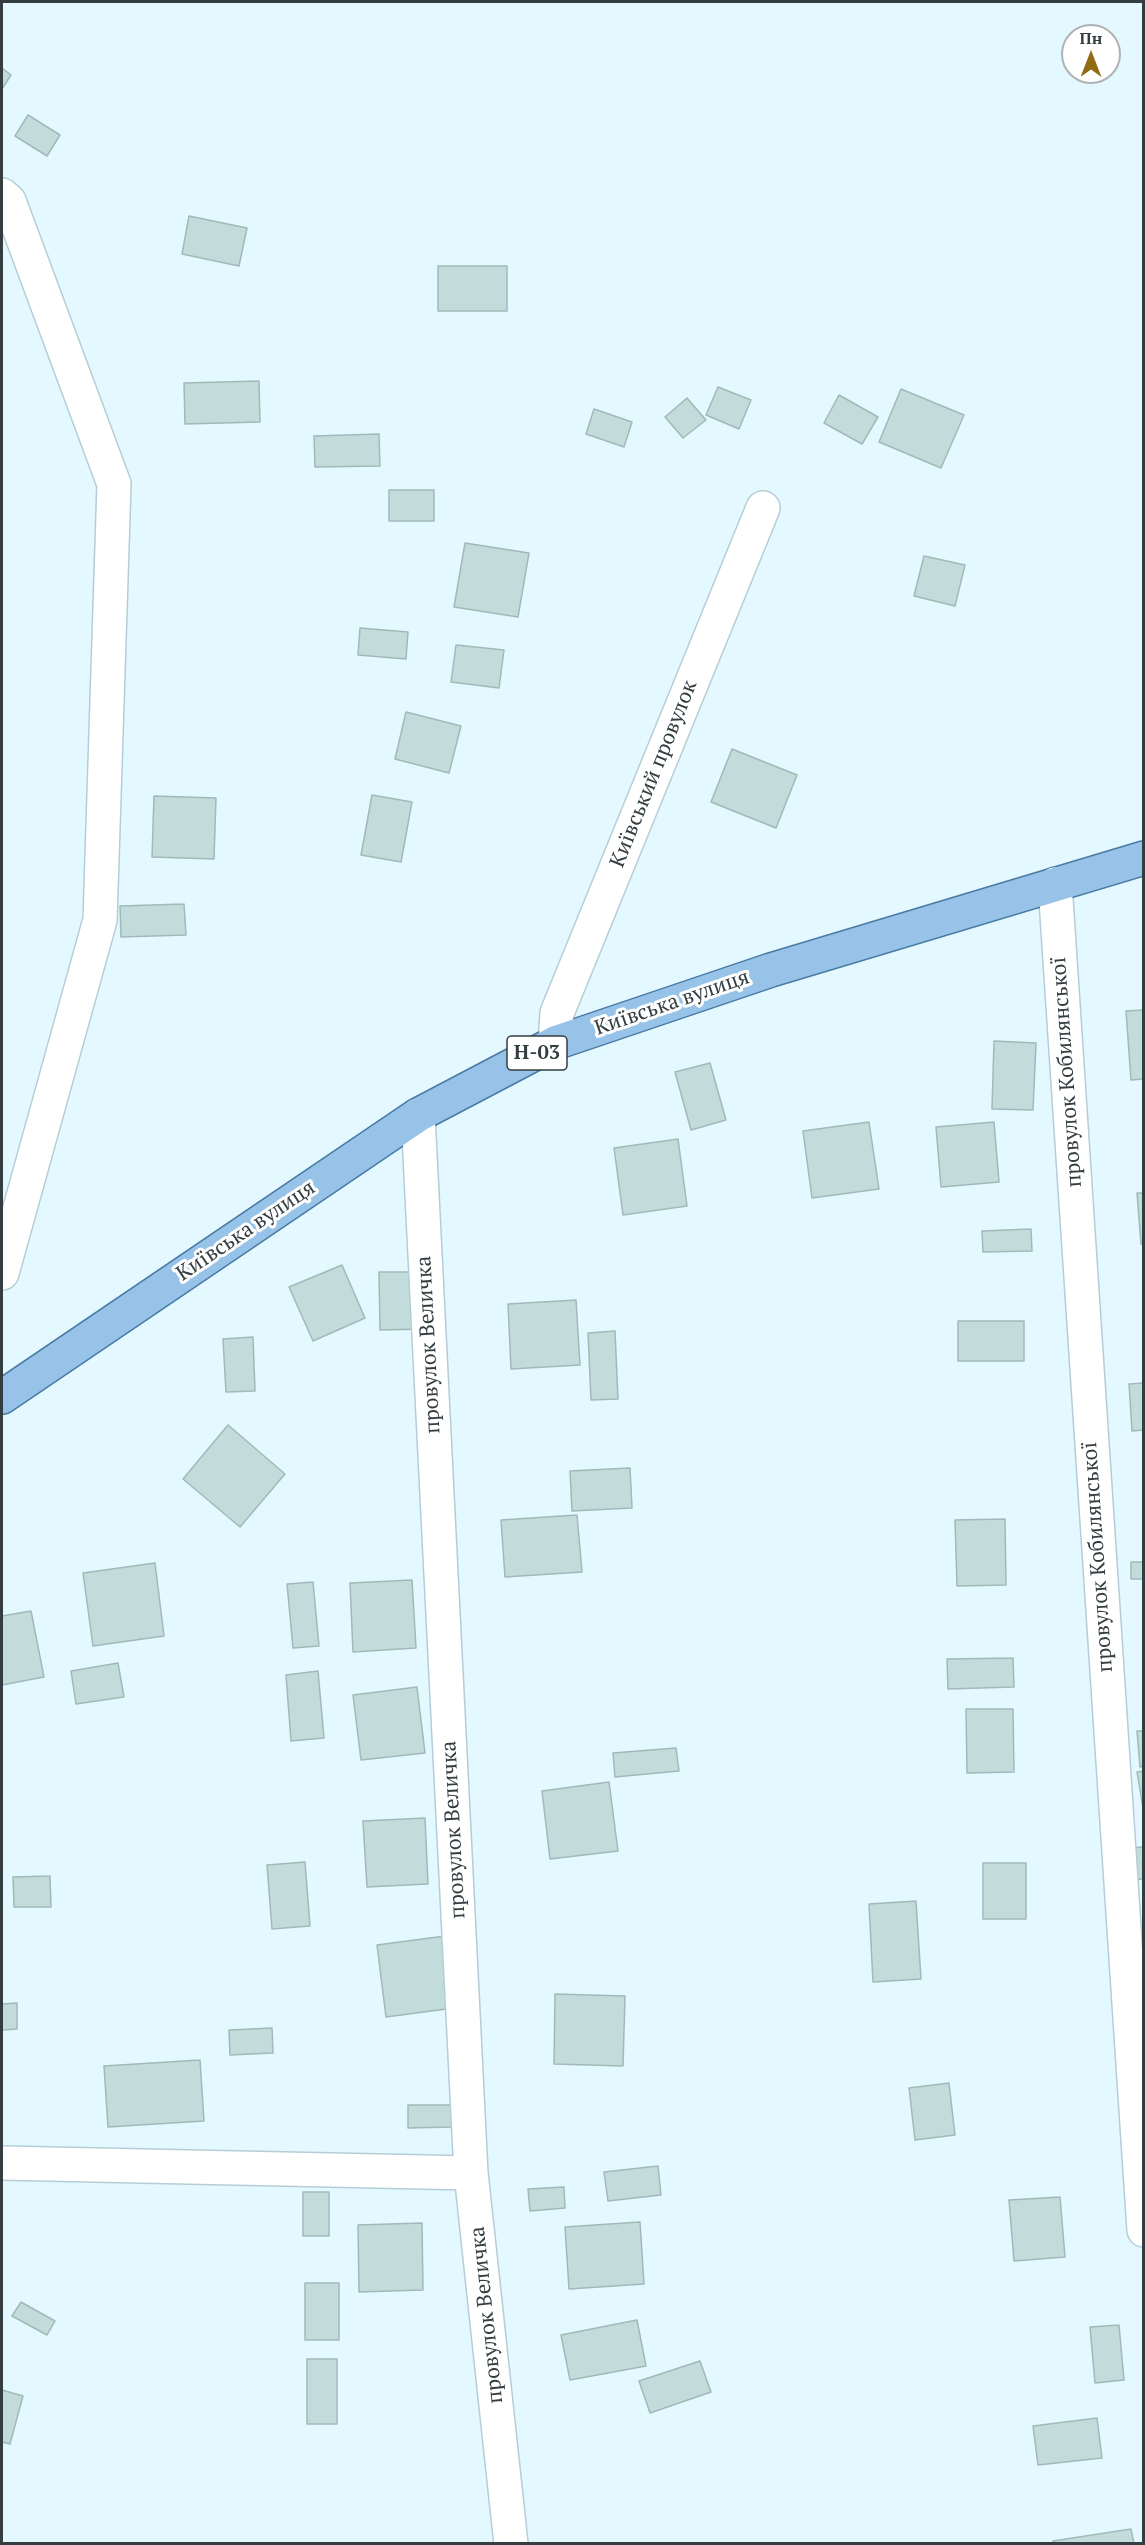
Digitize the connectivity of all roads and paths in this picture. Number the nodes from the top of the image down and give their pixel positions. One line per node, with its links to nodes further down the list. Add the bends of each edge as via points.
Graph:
1 (2, 195): 7 (street, via 9,201 114,484 100,920)
2 (763, 508): 5 (street, Київський провулок, via 556,1013)
3 (1143, 858): 4 (main road, Київська вулиця / Н-03)
4 (1055, 884): 5 (main road, Київська вулиця / Н-03, via 771,970); 11 (street, провулок Кобилянської)
5 (555, 1043): 6 (main road, Київська вулиця / Н-03)
6 (418, 1115): 8 (main road, Київська вулиця / Н-03); 10 (street, провулок Величка)
7 (2, 1273)
8 (2, 1397)
9 (2, 2163): 10 (street)
10 (471, 2173): 12 (street, провулок Величка)
11 (1143, 2229)
12 (511, 2544)

